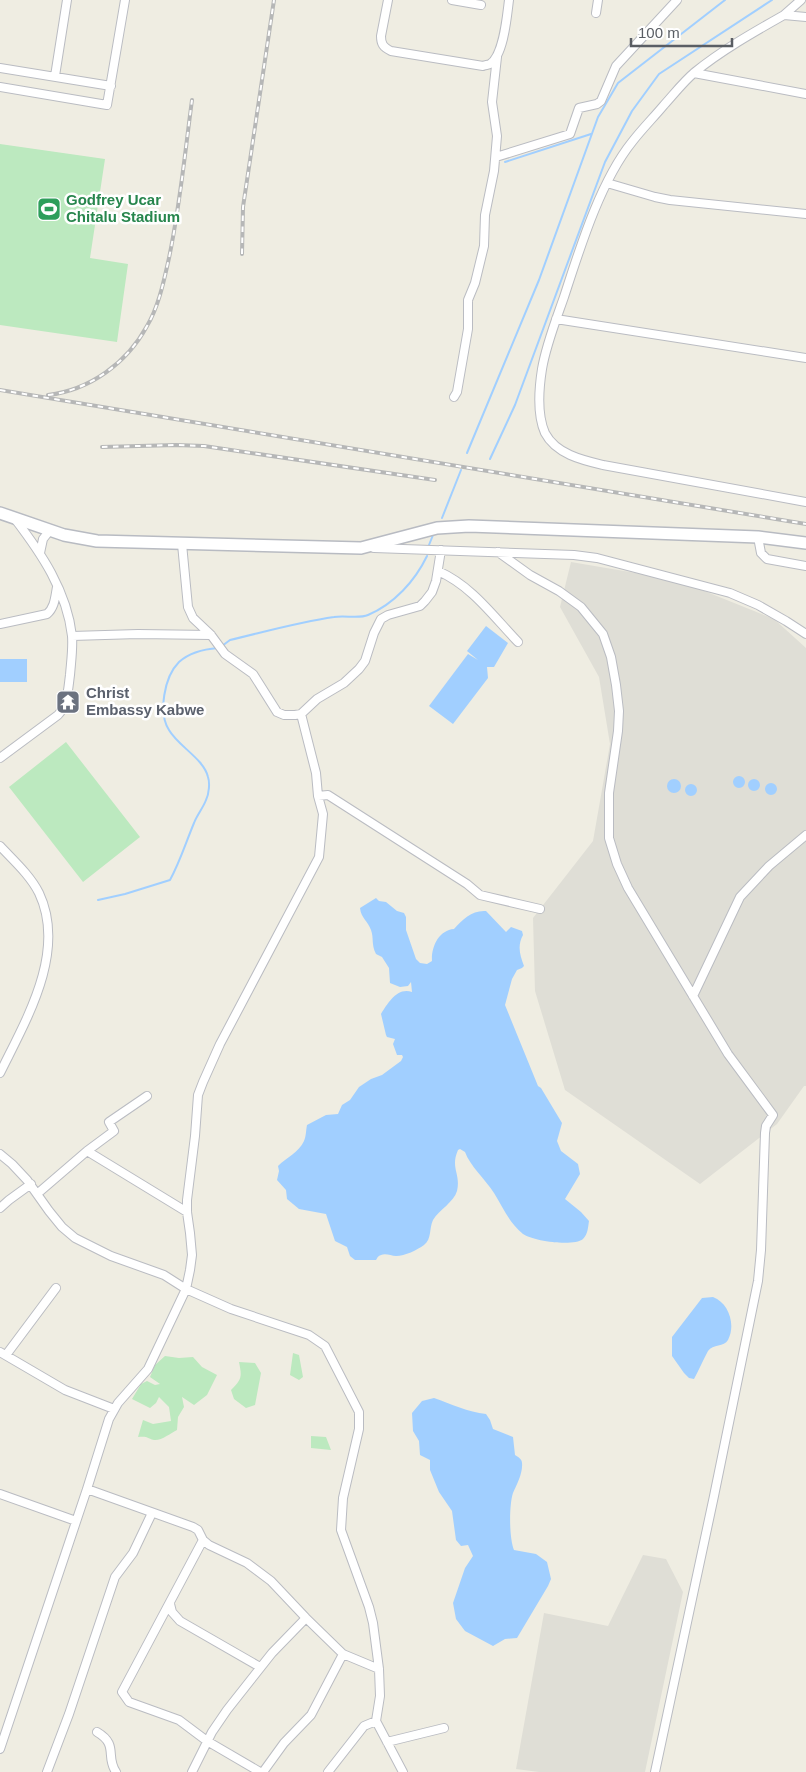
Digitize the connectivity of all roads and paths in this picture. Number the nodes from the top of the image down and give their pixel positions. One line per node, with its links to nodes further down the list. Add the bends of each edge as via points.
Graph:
1 (67, 0): 16 (street)
2 (125, 0): 17 (street)
3 (388, 0): 13 (street, via 381,36 385,48 483,66)
4 (452, 0): 9 (street)
5 (509, 0): 13 (street)
6 (598, 0): 10 (street)
7 (677, 0): 20 (street, via 616,66 601,101 579,108 570,134)
8 (801, 0): 11 (street)
9 (480, 5)
10 (596, 13)
11 (784, 15): 12 (street); 15 (street)
12 (806, 17)
13 (497, 57): 20 (street, via 492,102)
14 (0, 68): 16 (street)
15 (694, 73): 19 (street); 21 (street, via 632,142)
16 (55, 76): 17 (street)
17 (111, 86): 18 (street, via 106,105)
18 (0, 87)
19 (806, 94)
20 (496, 156): 25 (street, via 485,215 484,246 468,300 468,329)
21 (607, 183): 22 (street, via 670,200); 23 (street, via 578,253)
22 (806, 214)
23 (556, 319): 24 (street); 26 (street, via 542,368 539,393 545,431 563,451 602,465)
24 (806, 358)
25 (454, 397)
26 (806, 502)
27 (0, 513): 28 (street)
28 (14, 517): 29 (street); 36 (street)
29 (50, 530): 32 (street, via 97,541); 36 (street, via 43,539)
30 (758, 537): 31 (street); 33 (street, via 469,526 437,528); 37 (street, via 761,553 767,559)
31 (806, 543)
32 (182, 544): 33 (street); 43 (street, via 188,607 193,618)
33 (361, 548): 34 (street)
34 (441, 550): 35 (street); 38 (street)
35 (498, 552): 41 (street, via 597,558 730,593 786,620); 51 (street, via 581,607 603,634 619,711 609,793 609,838 628,888)
36 (40, 553): 39 (street)
37 (806, 566)
38 (438, 571): 44 (street, via 462,584); 45 (street, via 432,592 425,601 420,606 381,619 359,669 344,683 317,698)
39 (57, 583): 40 (street, via 55,602 48,614); 42 (street)
40 (0, 624)
41 (806, 634)
42 (72, 636): 43 (street, via 138,634); 46 (street, via 68,691 62,710)
43 (213, 638): 45 (street, via 225,654 253,674 277,712)
44 (518, 642)
45 (301, 714): 47 (street, via 316,773)
46 (0, 758)
47 (318, 796): 50 (street, via 328,795 480,895); 59 (street, via 323,814 319,857 202,1082)
48 (806, 835): 51 (street, via 769,866 740,897)
49 (0, 846): 52 (street, via 38,892 45,916 48,950 42,980 30,1011)
50 (540, 909)
51 (693, 996): 86 (street, via 728,1054 773,1115 765,1133 758,1281)
52 (0, 1073)
53 (147, 1096): 54 (street, via 110,1122 114,1131)
54 (87, 1151): 57 (street); 59 (street)
55 (0, 1154): 56 (street)
56 (31, 1184): 57 (street); 58 (street)
57 (37, 1194): 61 (street, via 62,1227 75,1238 111,1256 164,1275)
58 (0, 1208)
59 (187, 1212): 61 (street, via 192,1255)
60 (56, 1288): 62 (street)
61 (186, 1289): 63 (street, via 148,1369); 73 (street, via 231,1309 309,1335 325,1346 359,1412 359,1429 342,1498 341,1530 369,1607)
62 (3, 1353): 63 (street, via 65,1390)
63 (114, 1409): 64 (street)
64 (87, 1490): 66 (street); 67 (street)
65 (0, 1494): 67 (street)
66 (152, 1513): 68 (street, via 193,1527); 80 (street, via 133,1552 115,1577)
67 (76, 1521): 79 (street)
68 (203, 1540): 69 (street); 70 (street, via 258,1571)
69 (170, 1604): 72 (street, via 172,1612 180,1620); 77 (street, via 122,1692 129,1702 179,1720)
70 (306, 1618): 71 (street); 72 (street)
71 (343, 1654): 73 (street); 83 (street, via 311,1715)
72 (260, 1667): 77 (street)
73 (379, 1669): 74 (street, via 380,1696)
74 (376, 1721): 78 (street); 84 (street, via 364,1726)
75 (444, 1728): 78 (street)
76 (97, 1732): 81 (street, via 110,1744 111,1764)
77 (207, 1741): 82 (street); 83 (street)
78 (387, 1742): 85 (street)
79 (0, 1749)
80 (47, 1772)
81 (116, 1772)
82 (192, 1772)
83 (262, 1772)
84 (328, 1772)
85 (403, 1772)
86 (655, 1772)

